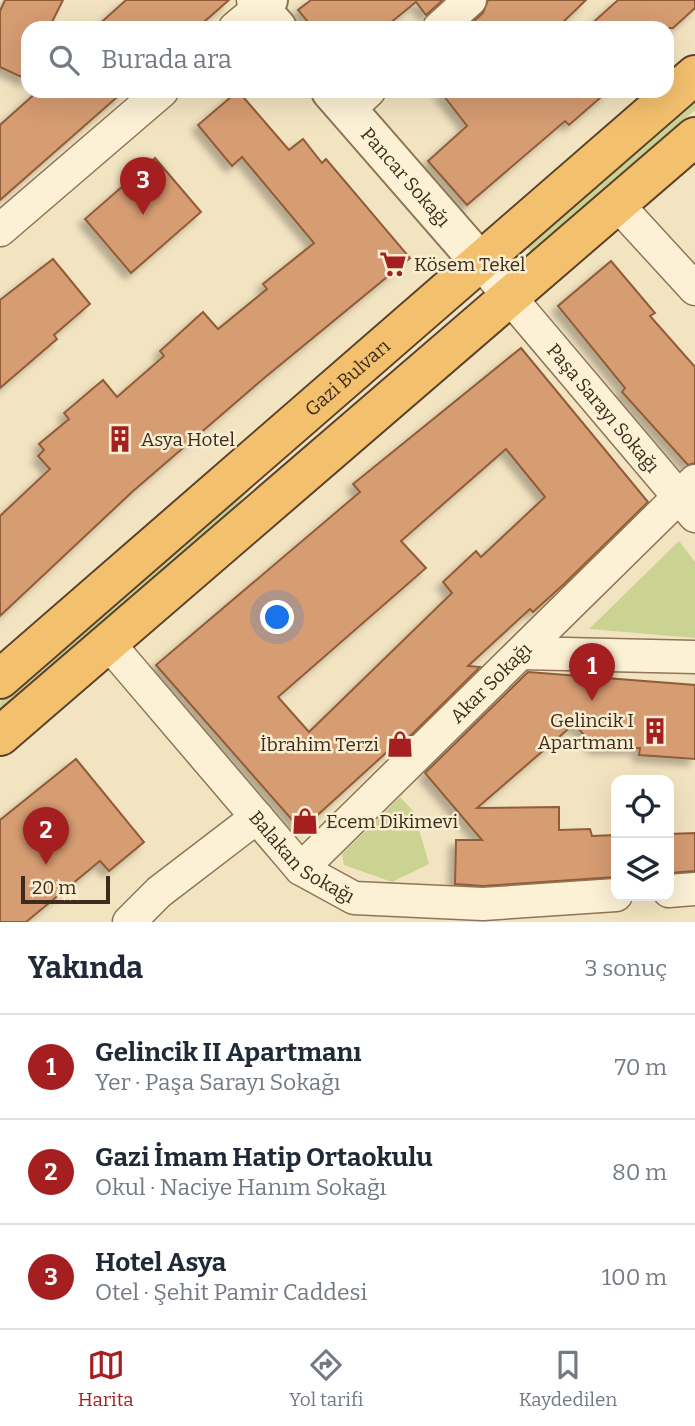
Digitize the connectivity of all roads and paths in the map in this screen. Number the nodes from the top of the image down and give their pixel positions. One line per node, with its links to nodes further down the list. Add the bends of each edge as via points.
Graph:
1 (470, 0): 2 (street)
2 (447, 21)
3 (695, 75): 4 (highway, Gazi Bulvarı)
4 (674, 93)
5 (154, 98): 10 (street)
6 (350, 98): 11 (street, Pancar Sokağı)
7 (669, 98): 11 (highway, Gazi Bulvarı)
8 (695, 136): 9 (highway)
9 (618, 205): 12 (street); 13 (highway)
10 (0, 230)
11 (480, 262): 13 (street, Paşa Sarayı Sokağı); 18 (highway, Gazi Bulvarı)
12 (695, 289)
13 (509, 299): 14 (street, Paşa Sarayı Sokağı); 15 (highway)
14 (690, 497): 16 (street, Akar Sokağı)
15 (109, 644): 19 (highway); 20 (street, Balakan Sokağı)
16 (522, 653): 17 (street); 21 (street, Akar Sokağı)
17 (695, 657)
18 (0, 679)
19 (0, 736)
20 (257, 817): 21 (street, Balakan Sokağı); 26 (street, via 159,892)
21 (300, 869): 25 (street, Balakan Sokağı, via 354,898)
22 (695, 889): 23 (street)
23 (674, 891)
24 (611, 896): 25 (street, Balakan Sokağı)
25 (481, 913)
26 (129, 922)

